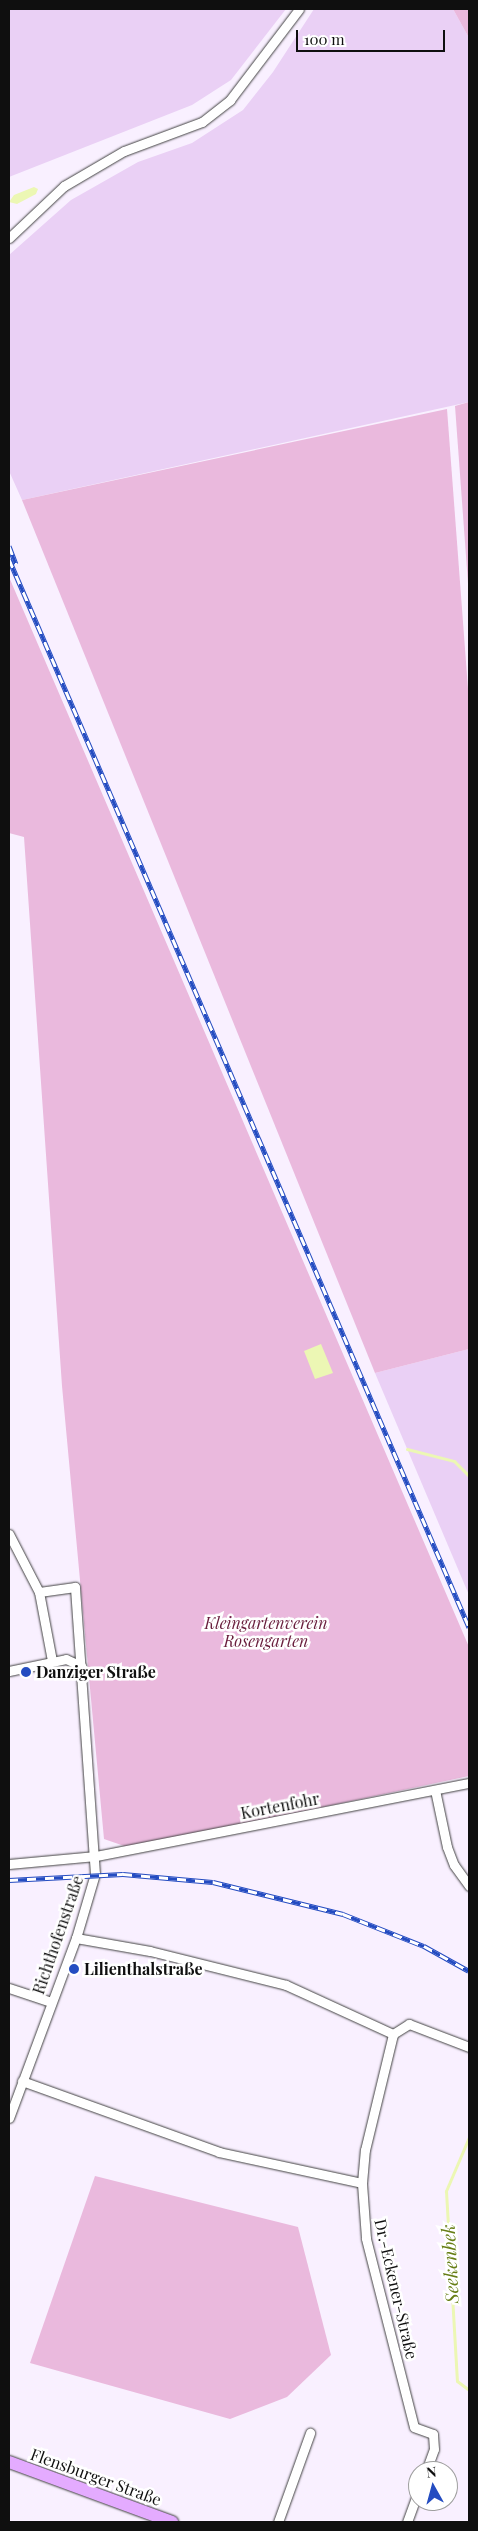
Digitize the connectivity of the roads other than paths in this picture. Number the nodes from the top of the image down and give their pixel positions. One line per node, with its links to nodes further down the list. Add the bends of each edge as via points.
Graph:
1 (299, 9): 2 (street, via 230,100 202,122 124,151 64,186)
2 (9, 238)
3 (9, 1534): 4 (street)
4 (39, 1592): 5 (street); 6 (street, via 75,1587)
5 (52, 1661): 6 (street, via 66,1658); 7 (street)
6 (81, 1666): 10 (street, Richthofenstraße)
7 (9, 1671)
8 (469, 1783): 9 (street, Kortenfohr)
9 (435, 1790): 10 (street, Kortenfohr); 12 (street, via 447,1847 454,1866)
10 (96, 1856): 11 (street, Kortenfohr); 13 (street, Richthofenstraße, via 92,1890)
11 (9, 1864)
12 (469, 1886)
13 (76, 1938): 15 (street, Richthofenstraße); 16 (street, via 150,1950 286,1985)
14 (9, 1988): 15 (street)
15 (51, 2002): 18 (street, Richthofenstraße)
16 (394, 2034): 17 (street, via 409,2024); 20 (street, Dr.-Eckener-Straße, via 365,2150)
17 (469, 2048)
18 (22, 2081): 19 (street, Richthofenstraße); 20 (street, via 219,2152)
19 (9, 2118)
20 (362, 2183): 22 (street, Dr.-Eckener-Straße, via 366,2238 414,2427 433,2434 434,2449)
21 (310, 2433): 25 (street)
22 (430, 2461)
23 (9, 2462): 24 (main road, Flensburger Straße)
24 (172, 2522)
25 (278, 2522)

